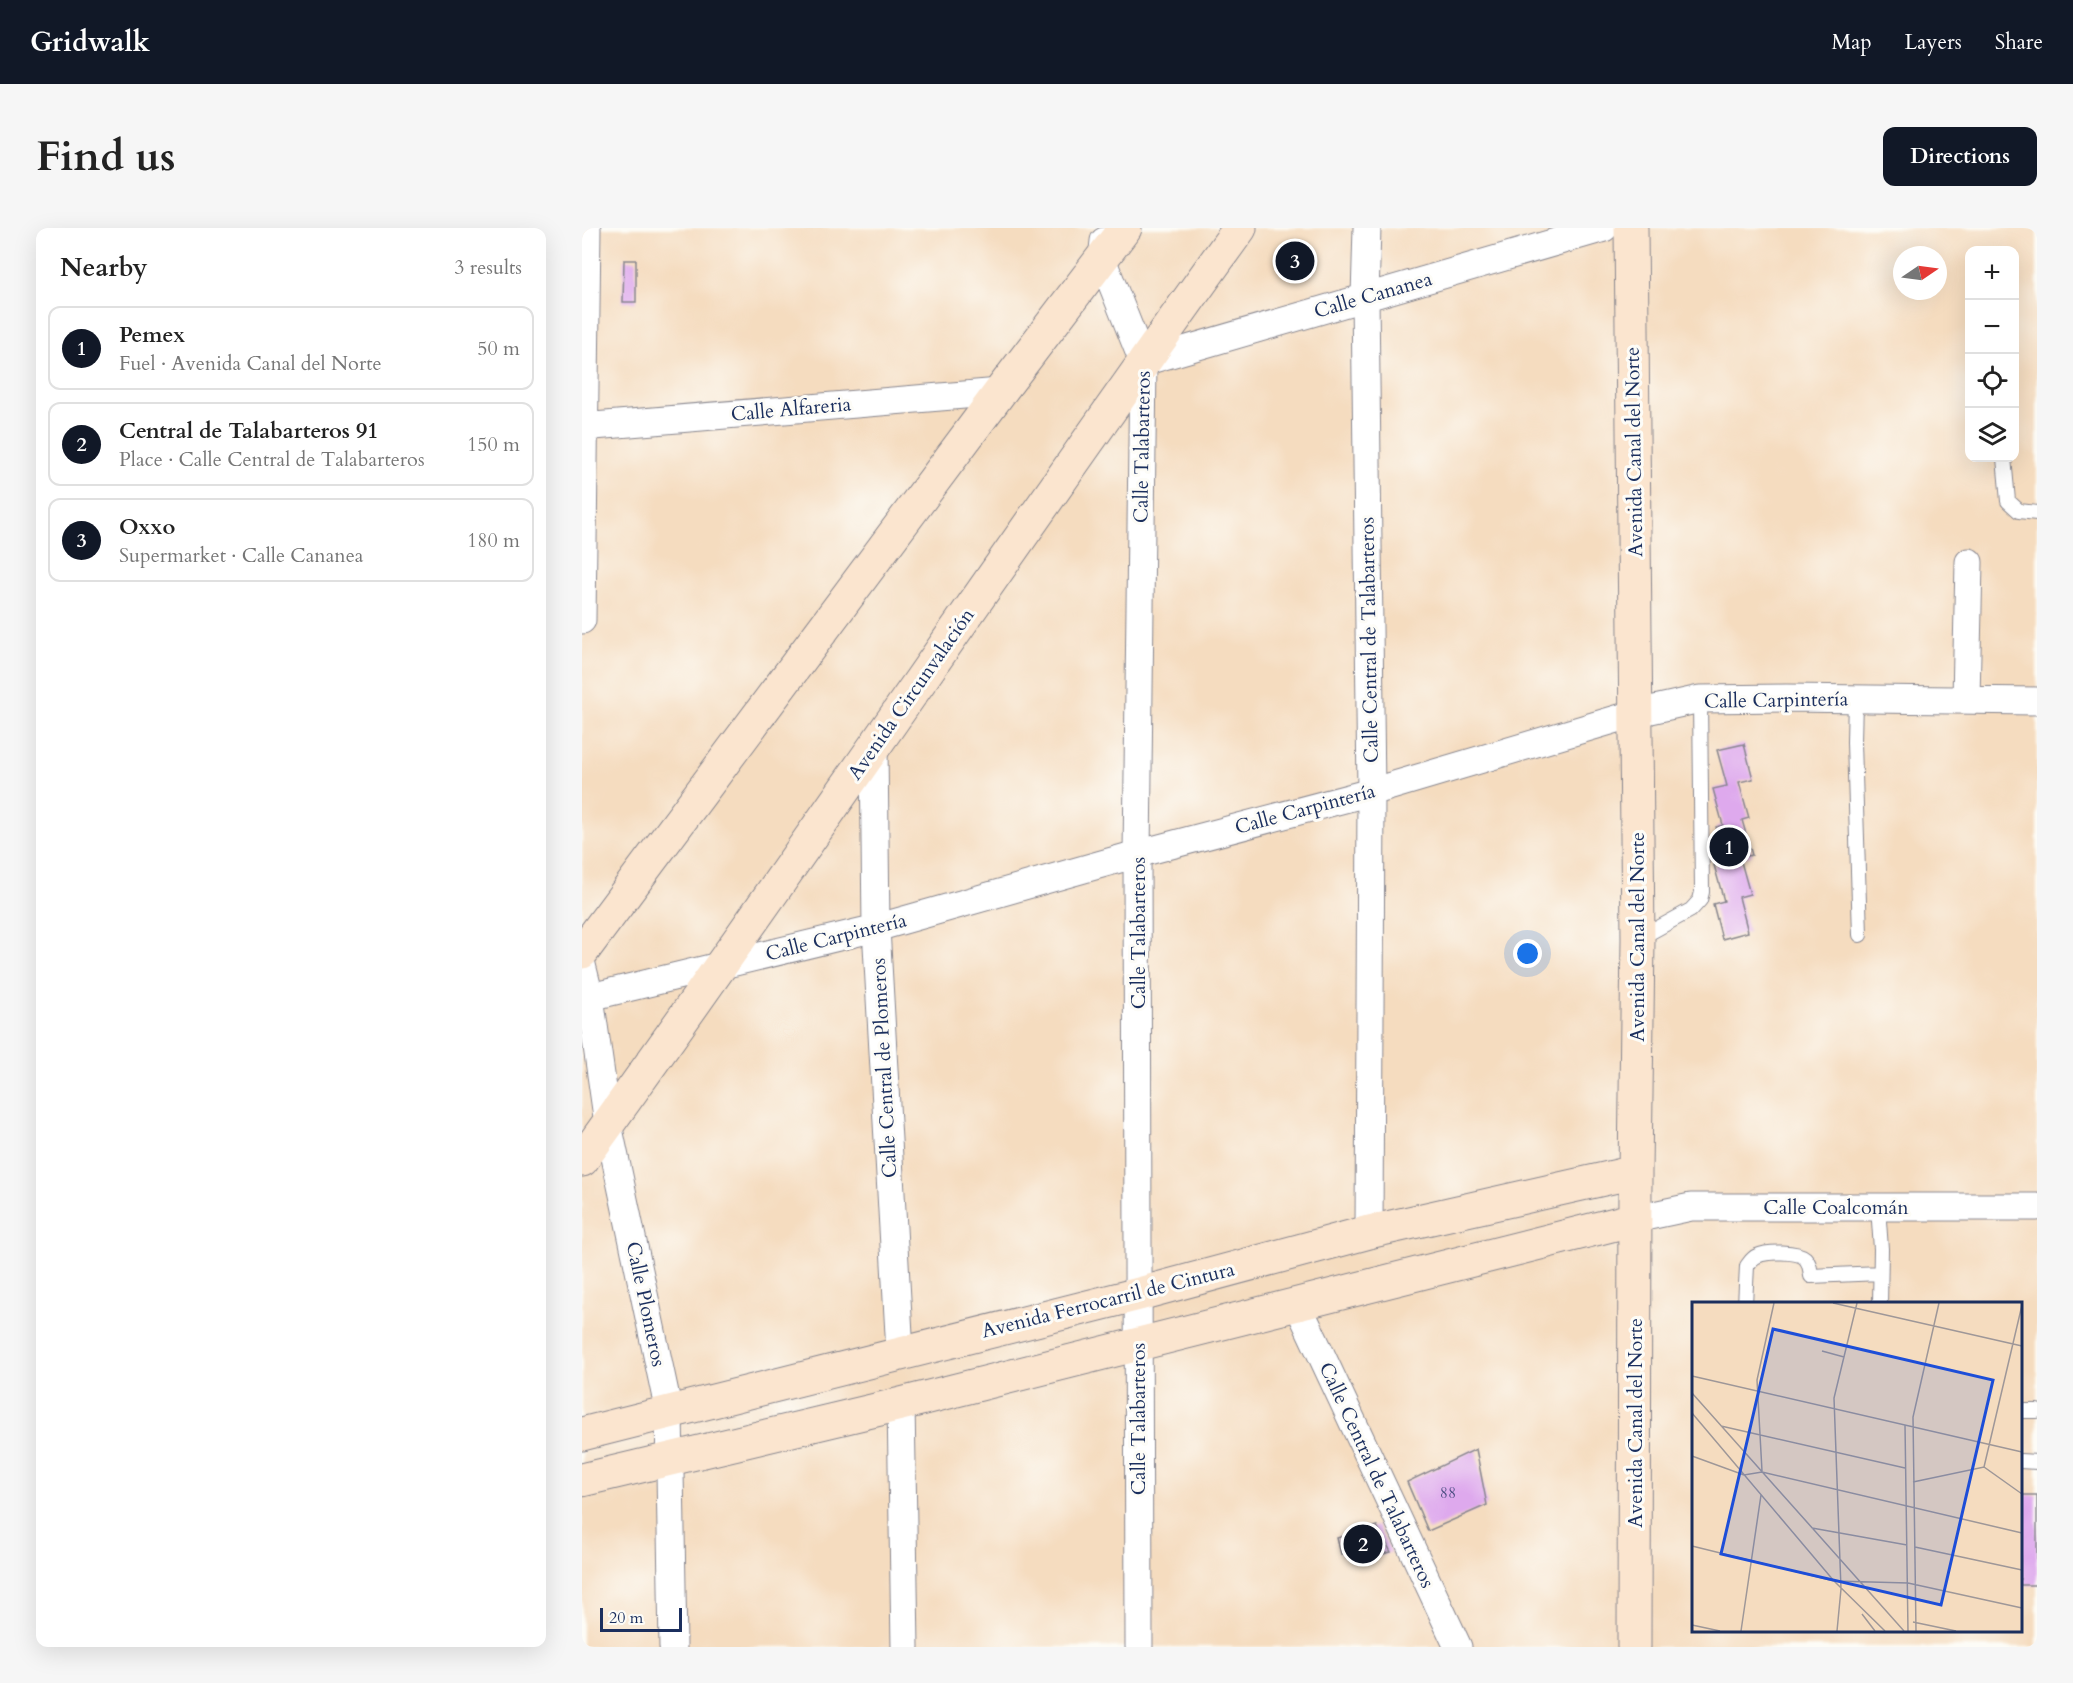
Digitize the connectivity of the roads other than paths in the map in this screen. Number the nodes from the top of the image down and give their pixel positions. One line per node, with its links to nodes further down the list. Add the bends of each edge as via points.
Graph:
1 (587, 228): 11 (street)
2 (1125, 228): 7 (main road)
3 (1240, 228): 9 (main road, Avenida Circunvalación)
4 (1366, 228): 8 (street, Calle Central de Talabarteros)
5 (1604, 228): 8 (street, Calle Cananea)
6 (1631, 228): 20 (main road, Avenida Canal del Norte)
7 (1104, 244): 9 (street, Calle Talabarteros); 10 (main road)
8 (1365, 297): 9 (street, Calle Cananea); 22 (street, Calle Central de Talabarteros)
9 (1143, 362): 21 (main road, Avenida Circunvalación); 23 (street, Calle Talabarteros)
10 (1000, 392): 11 (street, Calle Alfareria); 27 (main road)
11 (583, 427): 15 (street)
12 (2004, 462): 13 (lane, via 2008,501 2019,512)
13 (2037, 513)
14 (1969, 562): 18 (street)
15 (582, 620)
16 (1700, 699): 17 (street, Calle Carpintería); 20 (street, Calle Carpintería); 26 (lane, via 1700,900 1691,910)
17 (1855, 699): 18 (street, Calle Carpintería); 25 (lane)
18 (1966, 699): 19 (street, Calle Carpintería)
19 (2037, 701)
20 (1637, 713): 22 (street, Calle Carpintería); 26 (main road, Avenida Canal del Norte)
21 (874, 747): 24 (street, Calle Central de Plomeros); 29 (main road, Avenida Circunvalación)
22 (1371, 792): 23 (street, Calle Carpintería); 37 (street, Calle Central de Talabarteros)
23 (1137, 854): 24 (street, Calle Carpintería); 39 (street, Calle Talabarteros)
24 (876, 928): 29 (street, Calle Carpintería); 44 (street, Calle Central de Plomeros)
25 (1860, 935)
26 (1638, 939): 33 (main road, Avenida Canal del Norte)
27 (582, 952)
28 (582, 965): 30 (street, Calle Plomeros)
29 (721, 966): 30 (street, Calle Carpintería); 31 (main road, Avenida Circunvalación)
30 (586, 998): 31 (street, Calle Plomeros)
31 (608, 1124): 32 (main road, Avenida Circunvalación); 46 (street, Calle Plomeros)
32 (582, 1160)
33 (1635, 1172): 36 (main road, Avenida Canal del Norte); 37 (main road, Avenida Ferrocarril de Cintura)
34 (1878, 1207): 35 (street, Calle Coalcomán); 36 (street, Calle Coalcomán, via 1691,1208); 38 (lane)
35 (2037, 1207)
36 (1635, 1219): 42 (main road); 56 (main road, Avenida Canal del Norte)
37 (1369, 1232): 39 (main road, Avenida Ferrocarril de Cintura)
38 (1880, 1273): 40 (lane, via 1811,1276 1806,1258 1798,1254 1758,1255 1747,1266); 41 (lane)
39 (1139, 1293): 43 (street, Calle Talabarteros); 44 (main road, Avenida Ferrocarril de Cintura)
40 (1745, 1302)
41 (1880, 1302)
42 (1297, 1303): 43 (main road); 55 (street, Calle Central de Talabarteros)
43 (1138, 1343): 45 (main road); 54 (street, Calle Talabarteros)
44 (900, 1352): 46 (main road, Avenida Ferrocarril de Cintura)
45 (901, 1404): 48 (main road); 53 (street)
46 (669, 1412): 47 (main road, Avenida Ferrocarril de Cintura); 48 (street, Calle Plomeros)
47 (582, 1434)
48 (670, 1458): 51 (main road); 52 (street, Calle Plomeros)
49 (2022, 1461): 50 (lane)
50 (2037, 1462)
51 (582, 1480)
52 (673, 1647)
53 (905, 1647)
54 (1139, 1647)
55 (1458, 1647)
56 (1634, 1647)

